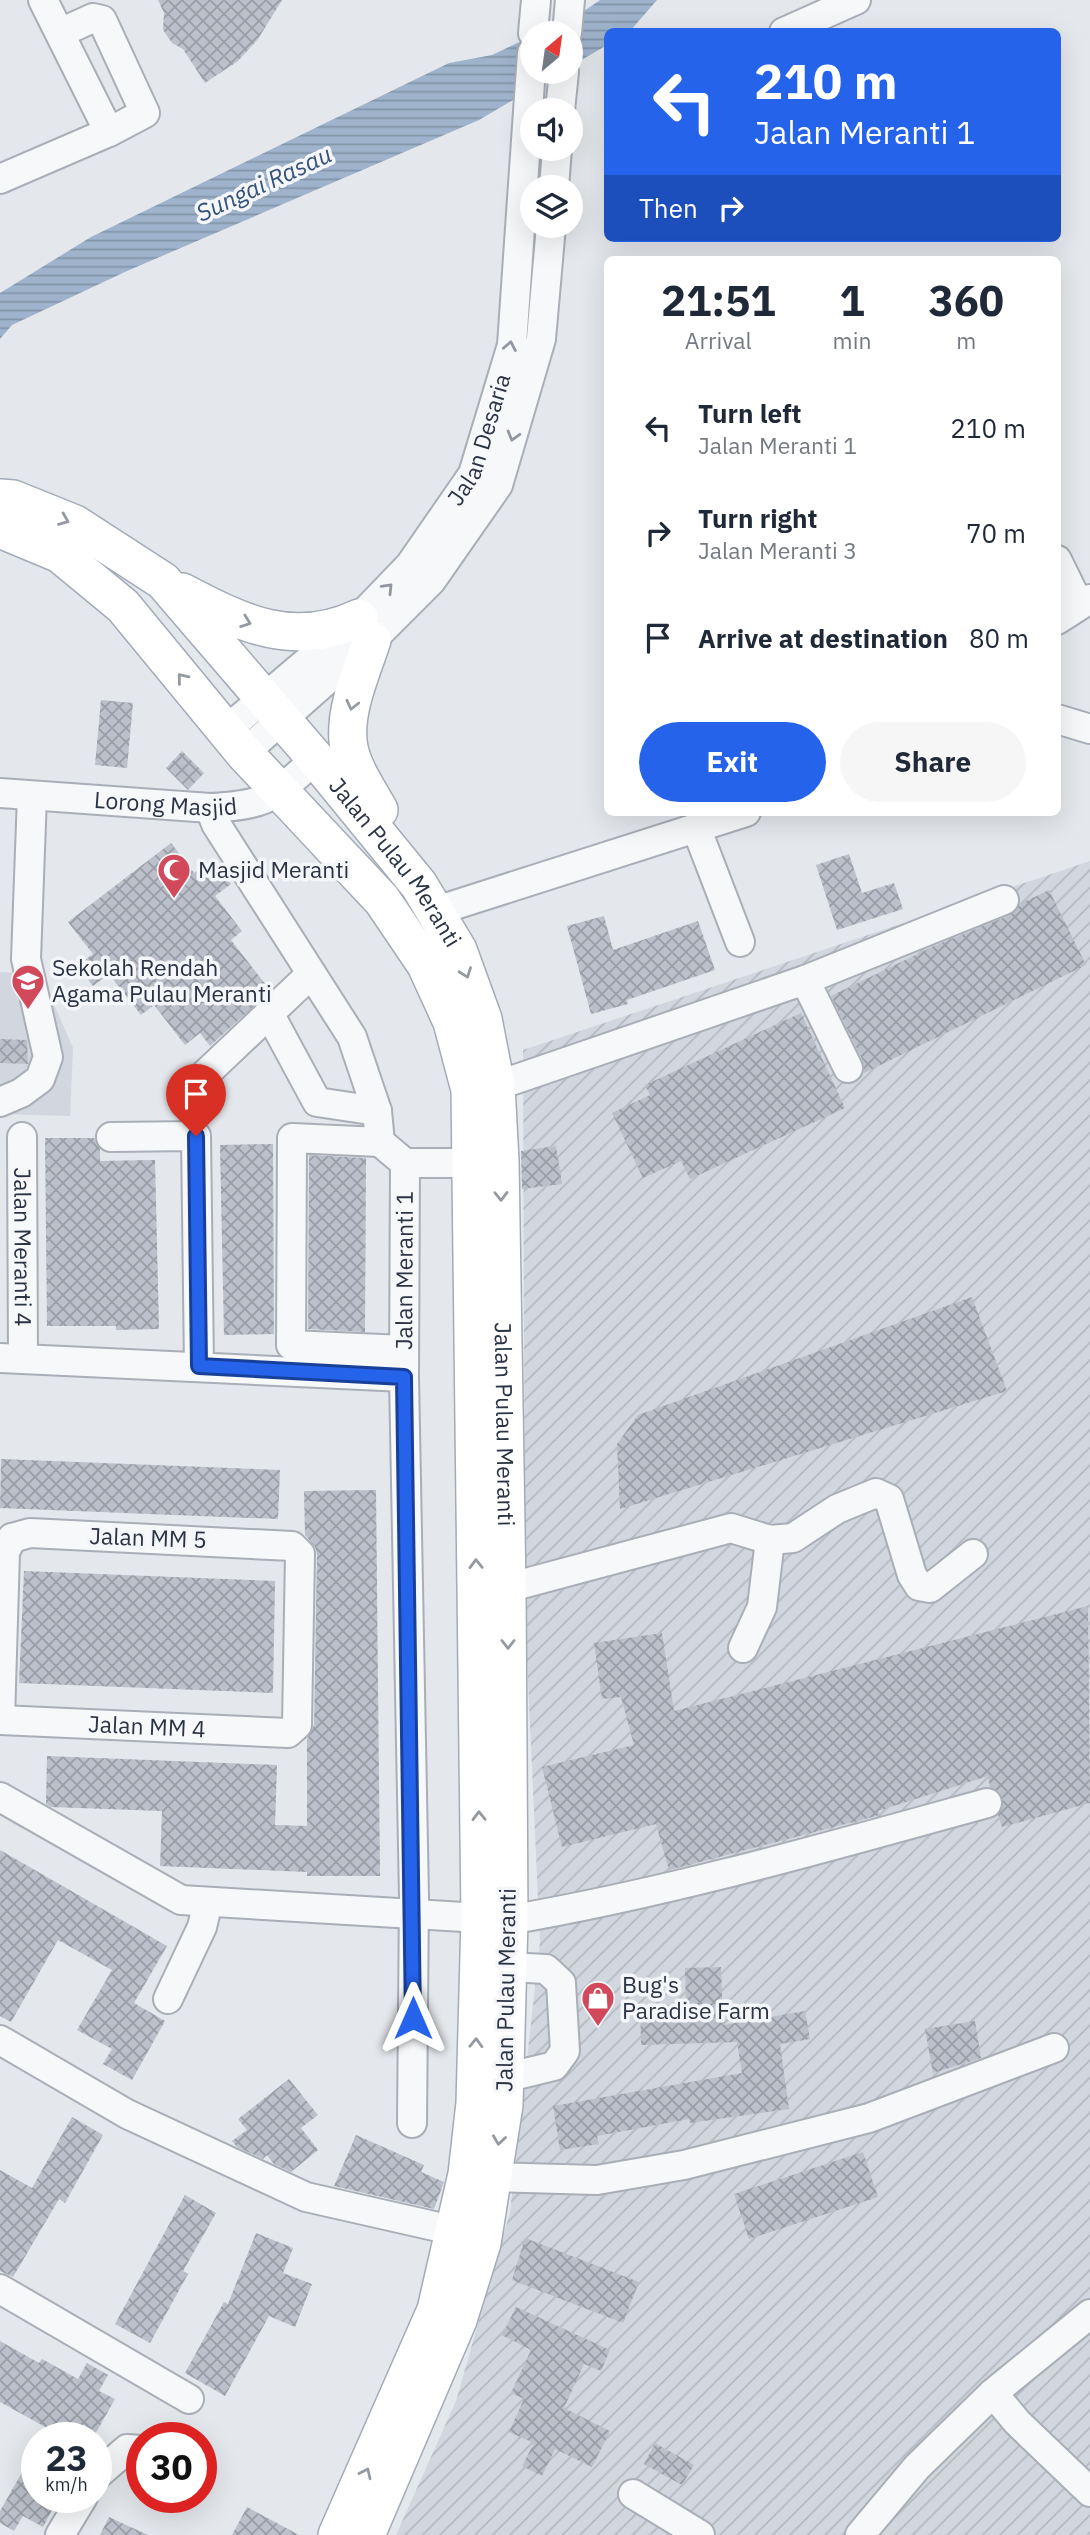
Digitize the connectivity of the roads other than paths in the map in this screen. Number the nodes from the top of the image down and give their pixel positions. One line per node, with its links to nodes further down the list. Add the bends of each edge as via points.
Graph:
1 (43, 0): 6 (street)
2 (856, 0): 5 (street)
3 (569, 2): 4 (street)
4 (568, 21)
5 (793, 28)
6 (60, 33): 8 (street); 8 (street, via 93,18 102,20 145,113)
7 (530, 84): 16 (street, Jalan Desaria, one-way to 7, via 473,474 512,345)
8 (109, 132): 9 (street)
9 (0, 179)
10 (550, 238): 16 (street, Jalan Desaria, one-way to 16, via 541,340 498,485 431,581)
11 (0, 498): 14 (main road, Jalan Pulau Meranti, one-way to 14, via 75,524)
12 (0, 529): 20 (main road, Jalan Pulau Meranti, one-way to 12, via 123,606 60,554)
13 (1061, 571): 15 (street)
14 (163, 581): 16 (main road, one-way to 16, via 265,630); 17 (main road, Jalan Pulau Meranti)
15 (1075, 608)
16 (365, 629): 17 (street, Jalan Desaria); 28 (main road, one-way to 28, via 348,743 356,768)
17 (273, 710): 20 (street, Jalan Desaria); 21 (main road, Jalan Pulau Meranti)
18 (1061, 720): 19 (street)
19 (1090, 729)
20 (235, 742): 22 (main road, Jalan Pulau Meranti)
21 (316, 759): 22 (street, Lorong Masjid); 28 (main road, Jalan Pulau Meranti)
22 (278, 792): 25 (street, Lorong Masjid, via 262,803); 44 (main road, Jalan Pulau Meranti, via 382,900 426,965 452,1022 470,1090)
23 (0, 793): 24 (street, Lorong Masjid)
24 (32, 796): 25 (street, Lorong Masjid); 31 (street)
25 (210, 808): 32 (street)
26 (735, 816): 27 (street)
27 (697, 830): 28 (street); 30 (street)
28 (427, 898): 37 (main road, Jalan Pulau Meranti, one-way to 37, via 458,950 483,1019)
29 (1004, 900): 33 (street)
30 (740, 942)
31 (13, 959): 38 (street, via 48,1057 40,1079)
32 (311, 974): 34 (street); 39 (street, via 352,1037)
33 (805, 981): 35 (street); 37 (street)
34 (270, 1013): 36 (street); 39 (street, via 317,1102)
35 (848, 1068)
36 (198, 1081)
37 (496, 1086): 51 (main road, Jalan Pulau Meranti, one-way to 51)
38 (0, 1102)
39 (377, 1111): 42 (street)
40 (22, 1137): 45 (street, Jalan Meranti 4)
41 (111, 1137): 47 (street, via 196,1136)
42 (380, 1142): 43 (street); 46 (street, via 292,1138 291,1345)
43 (405, 1163): 44 (street, Jalan Meranti 1); 46 (street, Jalan Meranti 1)
44 (473, 1163): 59 (main road, Jalan Pulau Meranti, one-way to 44)
45 (12, 1358): 47 (street, Jalan Meranti 1)
46 (404, 1363): 47 (street, Jalan Meranti 1); 58 (street)
47 (199, 1366)
48 (6, 1531): 53 (street); 54 (street, Jalan MM 5, via 292,1546 300,1554)
49 (771, 1540): 50 (street, via 793,1538 837,1509 876,1493 888,1499 919,1586 930,1588); 51 (street, via 731,1528); 52 (street, via 762,1607)
50 (973, 1554)
51 (508, 1588): 59 (main road, Jalan Pulau Meranti, one-way to 59)
52 (743, 1648)
53 (0, 1720): 54 (street, Jalan MM 4)
54 (294, 1730)
55 (0, 1797): 57 (street, via 167,1894)
56 (987, 1802): 59 (street, via 756,1867 597,1905)
57 (208, 1902): 58 (street); 61 (street, via 202,1927)
58 (414, 1913): 59 (street); 65 (street)
59 (494, 1919): 60 (main road, Jalan Pulau Meranti); 67 (main road, Jalan Pulau Meranti, one-way to 59, via 467,2174)
60 (508, 1967): 64 (main road, Jalan Pulau Meranti); 64 (street, via 546,1969 561,1983 565,2051 554,2066)
61 (168, 1999)
62 (0, 2040): 67 (street, via 127,2114 306,2197)
63 (1054, 2048): 66 (street, via 869,2118 684,2165 597,2180)
64 (505, 2078): 66 (main road, Jalan Pulau Meranti, one-way to 66)
65 (412, 2123)
66 (494, 2177): 79 (main road, Jalan Pulau Meranti, via 482,2243 458,2320)
67 (456, 2231): 78 (main road, Jalan Pulau Meranti, one-way to 67, via 436,2310)
68 (0, 2289): 71 (street)
69 (1090, 2314): 70 (street)
70 (993, 2393): 74 (street, via 1017,2423); 81 (street, via 917,2467)
71 (189, 2399)
72 (126, 2450): 73 (street)
73 (112, 2462)
74 (1090, 2492)
75 (633, 2494): 80 (street)
76 (73, 2513): 77 (street)
77 (60, 2535)
78 (337, 2535)
79 (366, 2535)
80 (700, 2535)
81 (860, 2535)

